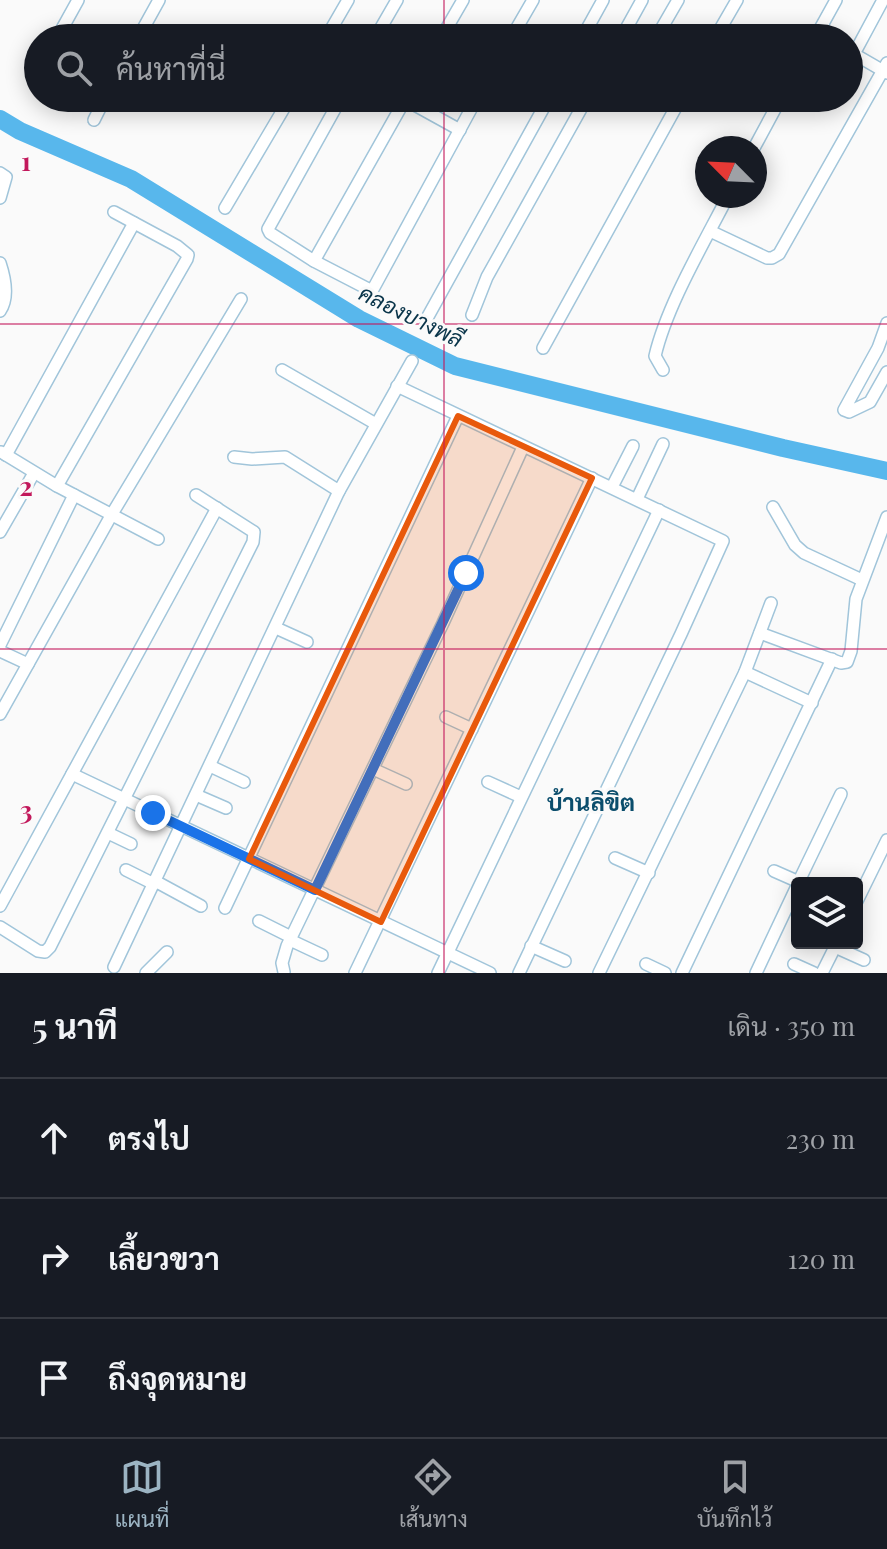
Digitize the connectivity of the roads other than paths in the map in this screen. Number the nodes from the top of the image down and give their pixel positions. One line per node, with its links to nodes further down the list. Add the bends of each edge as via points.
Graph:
1 (78, 0): 13 (street)
2 (159, 0): 14 (street)
3 (348, 0): 15 (street)
4 (397, 0): 16 (street)
5 (463, 0): 17 (street)
6 (533, 0): 18 (street)
7 (603, 0): 19 (street)
8 (642, 0): 20 (street)
9 (678, 0): 21 (street)
10 (737, 0): 22 (street)
11 (836, 0): 23 (street)
12 (883, 0): 24 (street)
13 (65, 24)
14 (146, 24)
15 (334, 24)
16 (383, 24)
17 (449, 24)
18 (519, 24)
19 (590, 24)
20 (629, 24)
21 (664, 24)
22 (723, 24)
23 (823, 24)
24 (863, 37)
25 (863, 58): 26 (street)
26 (886, 69): 27 (street)
27 (863, 109)
28 (98, 112): 39 (street)
29 (282, 112): 44 (street)
30 (333, 112): 49 (street, via 268,229)
31 (397, 112): 49 (street)
32 (427, 112): 40 (street)
33 (470, 112): 40 (street)
34 (541, 112): 54 (street)
35 (579, 112): 53 (street, via 487,277)
36 (670, 112): 56 (street)
37 (773, 112): 41 (street)
38 (861, 112): 48 (street, via 779,254 767,258)
39 (94, 120)
40 (460, 130): 49 (street, via 376,288 368,291)
41 (760, 136)
42 (0, 173): 43 (street, via 6,177)
43 (0, 198)
44 (225, 208)
45 (722, 208): 48 (street)
46 (114, 212): 47 (street)
47 (134, 223): 68 (street); 72 (street, via 177,246 187,259)
48 (710, 231): 60 (street, via 659,340 655,356)
49 (314, 261)
50 (0, 263): 52 (street, via 5,292)
51 (241, 299): 81 (street)
52 (0, 311)
53 (472, 315)
54 (426, 320)
55 (887, 323): 57 (street)
56 (543, 348)
57 (882, 350): 61 (street, via 844,410 870,402)
58 (412, 361): 62 (street)
59 (282, 370): 64 (street)
60 (663, 370)
61 (887, 372)
62 (397, 386): 63 (street); 64 (street)
63 (458, 416): 67 (street); 114 (street)
64 (376, 424): 74 (street)
65 (663, 444): 77 (street)
66 (633, 446): 73 (street)
67 (523, 447): 71 (street); 99 (street)
68 (3, 453): 70 (street)
69 (234, 457): 74 (street, via 285,457)
70 (34, 473): 72 (street); 83 (street)
71 (592, 478): 73 (street); 97 (street)
72 (57, 486): 75 (street)
73 (612, 487): 77 (street)
74 (339, 491): 87 (street)
75 (74, 495): 81 (street); 90 (street)
76 (196, 495): 79 (street)
77 (637, 499): 80 (street)
78 (773, 507): 85 (street, via 804,553)
79 (217, 508): 100 (street); 107 (street, via 254,532 253,542)
80 (659, 510): 106 (street); 131 (street, via 723,544)
81 (112, 514): 84 (street); 92 (street)
82 (887, 517): 85 (street)
83 (0, 532)
84 (158, 539)
85 (862, 580): 91 (street, via 850,657 841,663)
86 (771, 603): 88 (street)
87 (276, 628): 89 (street); 98 (street)
88 (760, 633): 91 (street); 93 (street)
89 (307, 642)
90 (0, 648): 92 (street)
91 (832, 659): 94 (street)
92 (28, 664): 95 (street)
93 (745, 672): 94 (street); 117 (street)
94 (812, 703): 150 (street)
95 (0, 714)
96 (446, 717): 97 (street)
97 (472, 729): 128 (street)
98 (210, 766): 101 (street); 105 (street)
99 (373, 769): 103 (street); 122 (street)
100 (72, 774): 107 (street); 124 (street)
101 (244, 782)
102 (488, 782): 106 (street)
103 (406, 784)
104 (841, 794): 118 (street)
105 (196, 795): 108 (street); 109 (street)
106 (521, 797): 135 (street)
107 (124, 799): 109 (street); 110 (street)
108 (226, 808)
109 (181, 826): 114 (street); 120 (street)
110 (108, 833): 112 (street); 129 (street, via 45,952)
111 (887, 840): 121 (street)
112 (131, 844)
113 (615, 858): 117 (street)
114 (249, 859): 122 (street); 126 (street)
115 (126, 870): 120 (street)
116 (774, 871): 119 (street)
117 (649, 873): 148 (street)
118 (801, 877)
119 (791, 880)
120 (154, 882): 125 (street); 141 (street)
121 (863, 889)
122 (315, 890): 128 (street); 130 (street)
123 (791, 899): 151 (street)
124 (0, 906)
125 (201, 906)
126 (225, 908)
127 (259, 921): 130 (street)
128 (381, 922): 135 (street); 144 (street)
129 (0, 927)
130 (291, 938): 136 (street); 142 (street)
131 (531, 946): 138 (street); 147 (street)
132 (834, 949): 153 (street)
133 (843, 949): 137 (street)
134 (167, 952): 143 (street)
135 (448, 953): 145 (street); 146 (street)
136 (322, 955)
137 (864, 960)
138 (565, 961)
139 (646, 964): 149 (street)
140 (794, 964): 152 (street)
141 (114, 967)
142 (284, 972)
143 (146, 973)
144 (355, 973)
145 (438, 973)
146 (490, 973)
147 (519, 973)
148 (599, 973)
149 (665, 973)
150 (682, 973)
151 (756, 973)
152 (814, 973)
153 (822, 973)

